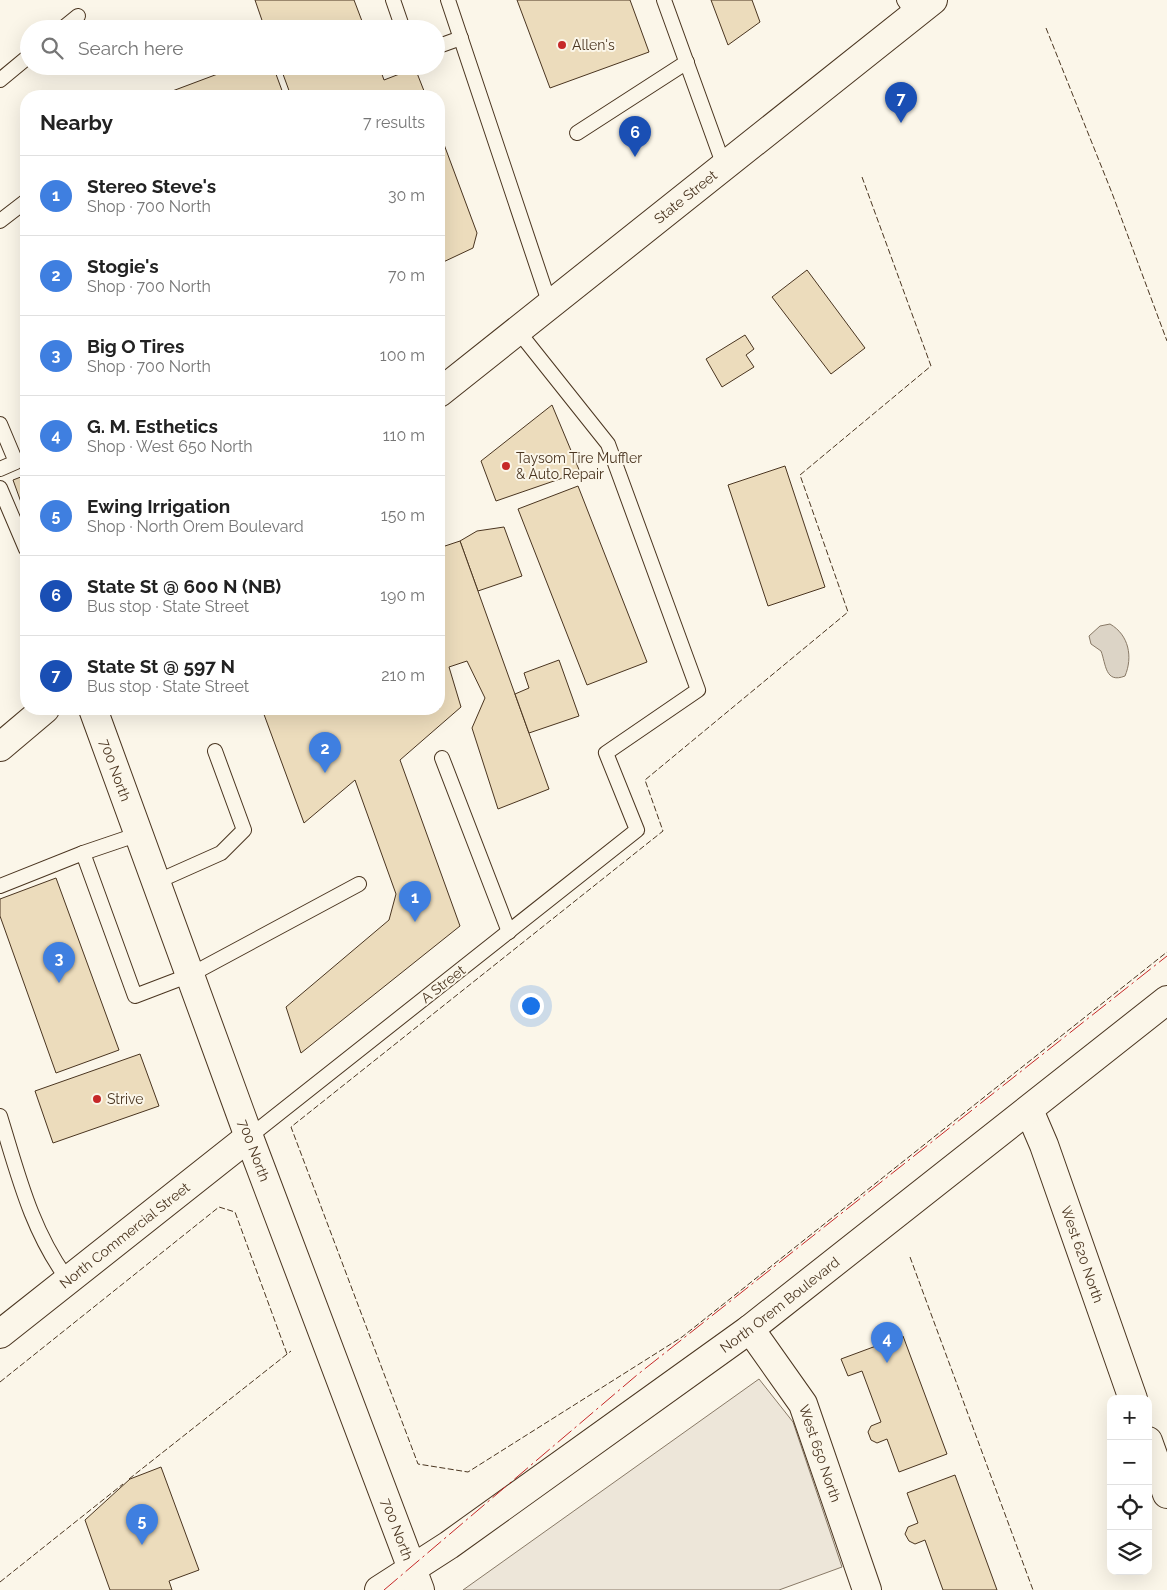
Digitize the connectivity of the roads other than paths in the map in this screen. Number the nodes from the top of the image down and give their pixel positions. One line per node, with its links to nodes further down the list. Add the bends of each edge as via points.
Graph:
1 (393, 0): 7 (lane)
2 (448, 0): 8 (lane)
3 (664, 0): 10 (lane)
4 (917, 5): 14 (street, State Street)
5 (78, 16): 6 (lane)
6 (73, 20)
7 (400, 20)
8 (461, 38): 9 (lane); 17 (lane)
9 (445, 44)
10 (686, 62): 13 (lane); 14 (lane)
11 (20, 63): 12 (lane)
12 (0, 80)
13 (577, 132)
14 (724, 166): 17 (street, State Street)
15 (20, 205): 16 (lane)
16 (0, 221)
17 (550, 305): 18 (street, State Street)
18 (518, 331): 19 (street, State Street); 34 (lane, A Street, via 608,444 698,690 606,753 637,830)
19 (445, 389)
20 (0, 424): 21 (lane, via 16,462)
21 (0, 469)
22 (0, 488): 23 (lane)
23 (20, 535)
24 (38, 715): 26 (street)
25 (95, 715): 29 (street, 700 North)
26 (0, 746)
27 (215, 751): 31 (lane, via 244,830 221,853)
28 (442, 758): 34 (lane)
29 (139, 834): 30 (lane); 31 (street, 700 North)
30 (83, 853): 33 (lane); 35 (lane, via 135,996)
31 (156, 882): 35 (street, 700 North)
32 (359, 884): 35 (lane)
33 (0, 886)
34 (509, 932): 39 (lane, A Street)
35 (190, 975): 39 (street, 700 North)
36 (1167, 1000): 37 (street, North Orem Boulevard)
37 (1029, 1110): 41 (street, North Orem Boulevard); 43 (street, West 620 North)
38 (0, 1116): 40 (lane, via 22,1194 52,1258)
39 (249, 1137): 40 (street, North Commercial Street); 46 (street, 700 North)
40 (68, 1280): 42 (street, North Commercial Street)
41 (750, 1329): 46 (street, North Orem Boulevard, via 449,1546); 48 (street, West 650 North, via 803,1404)
42 (0, 1334)
43 (1133, 1395)
44 (1152, 1452): 45 (street)
45 (1167, 1494)
46 (416, 1580): 47 (street, North Orem Boulevard)
47 (379, 1590)
48 (868, 1590)

